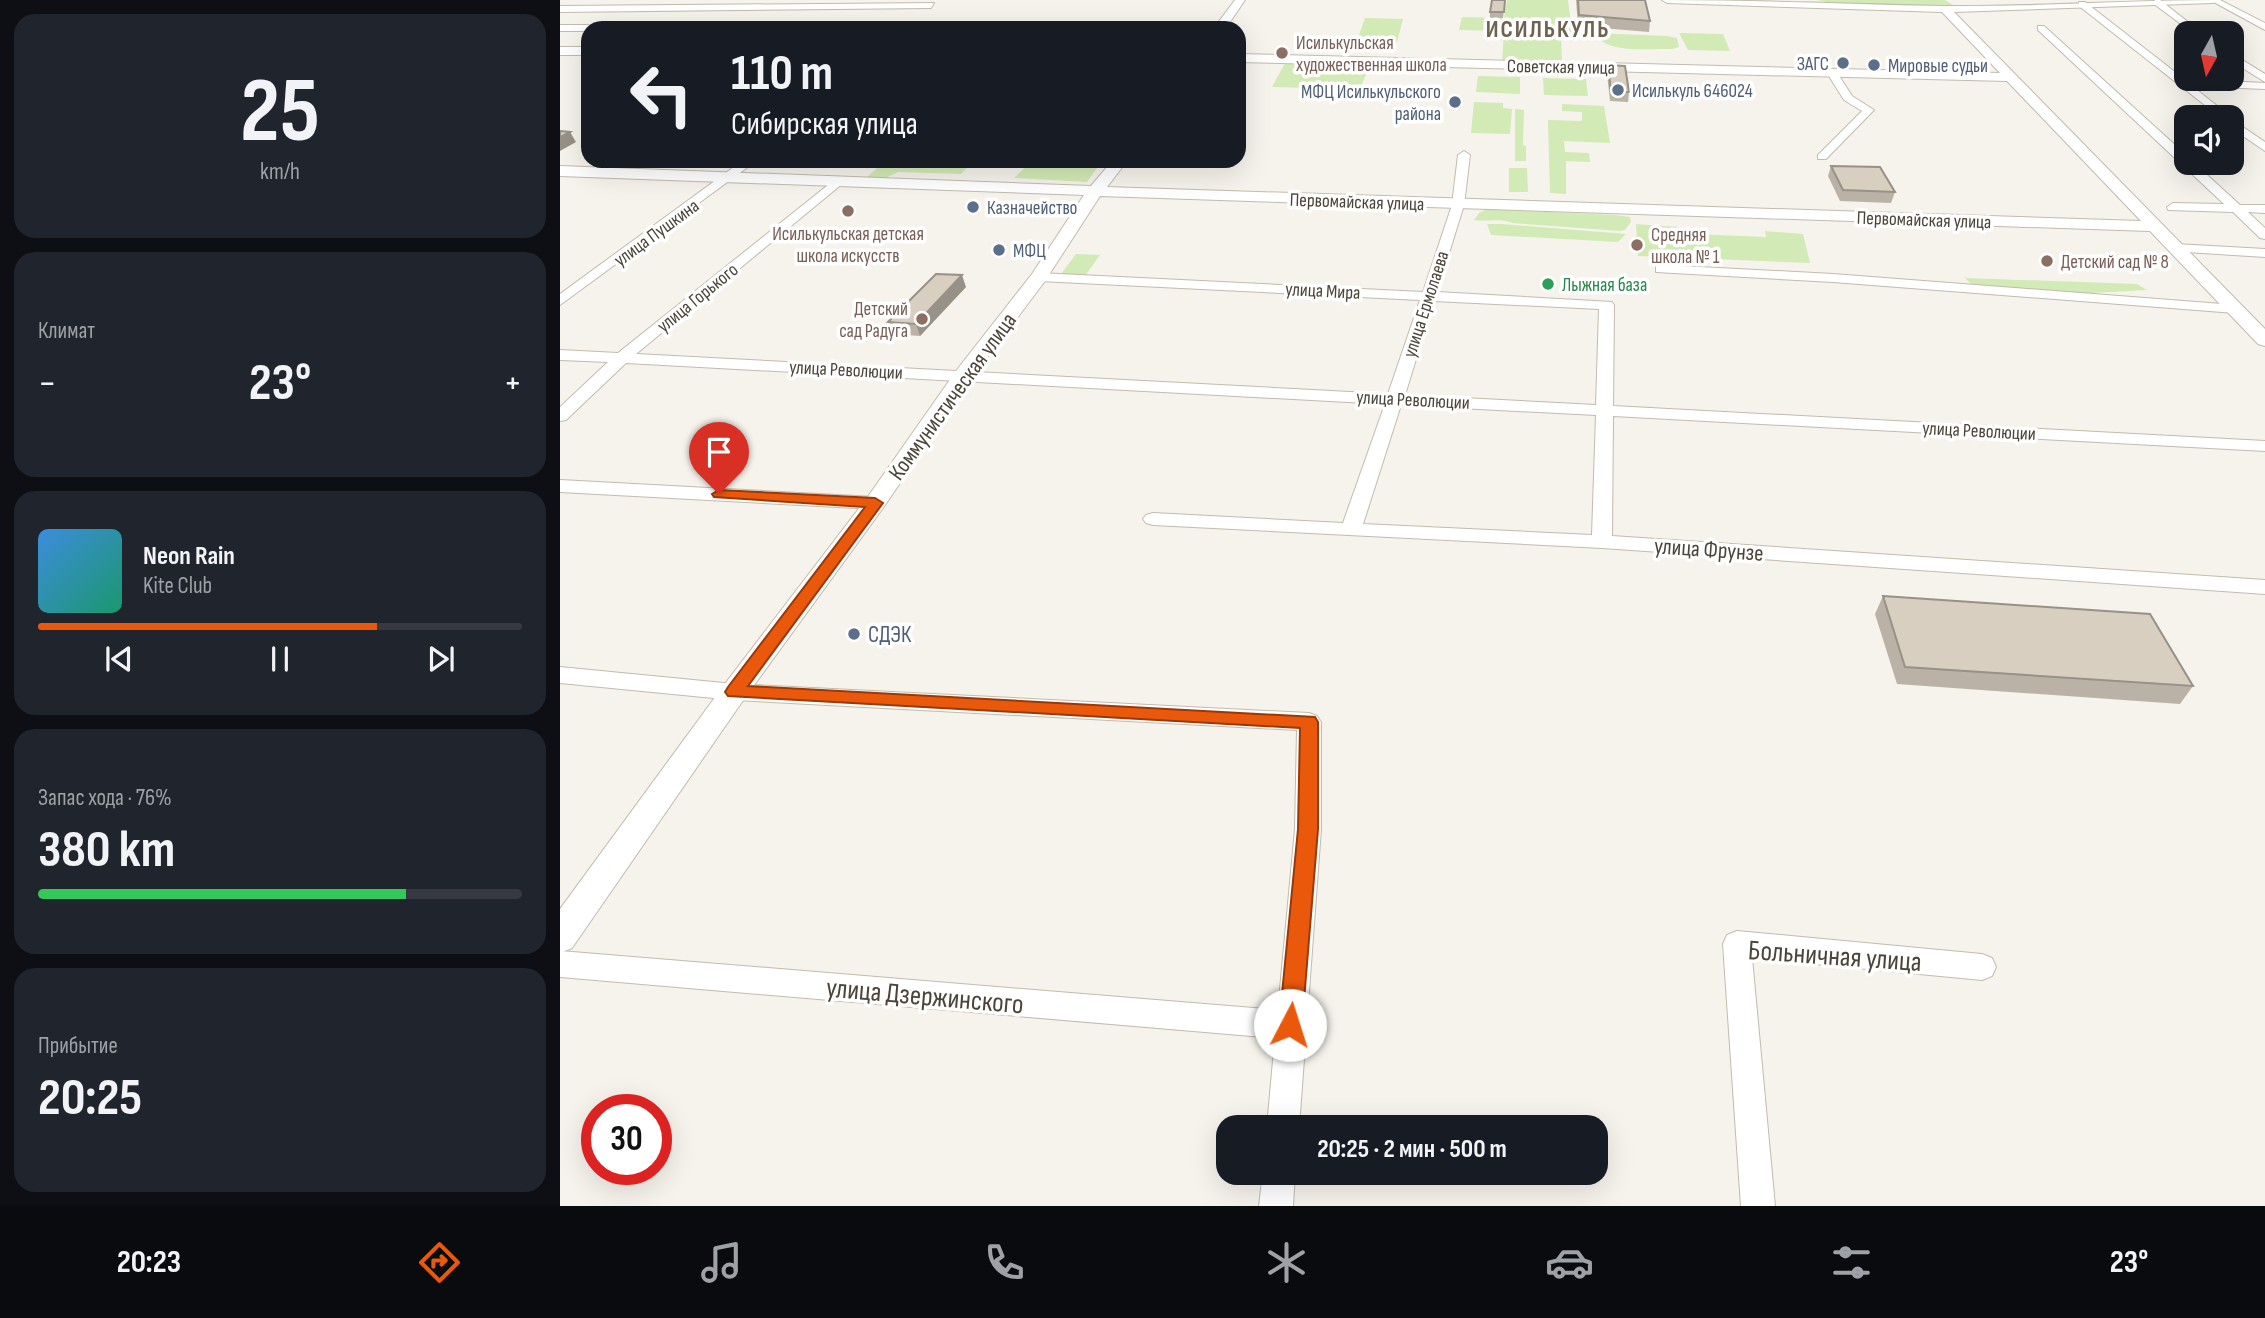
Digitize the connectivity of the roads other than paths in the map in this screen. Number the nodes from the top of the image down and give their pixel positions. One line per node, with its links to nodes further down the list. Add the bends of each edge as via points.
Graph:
1 (677, 0): 11 (street)
2 (1240, 0): 17 (street)
3 (1667, 0): 4 (street)
4 (1680, 0): 6 (street)
5 (2214, 0): 7 (street); 19 (street)
6 (1811, 2): 13 (street)
7 (2157, 2): 9 (street); 18 (street)
8 (932, 3): 10 (street); 16 (street)
9 (2082, 4): 13 (street); 28 (street)
10 (804, 6): 11 (street); 15 (street)
11 (663, 8): 12 (street); 14 (street)
12 (560, 9)
13 (1945, 9): 29 (street)
14 (642, 21)
15 (785, 21)
16 (919, 21)
17 (1225, 21)
18 (2182, 21)
19 (2265, 27)
20 (560, 28): 21 (street)
21 (581, 28)
22 (2041, 28): 37 (street)
23 (560, 51): 24 (street)
24 (581, 51)
25 (1246, 58): 27 (street, Советская улица)
26 (2244, 65): 30 (street)
27 (1832, 73): 29 (street, Советская улица); 39 (street, via 1848,97 1869,110)
28 (2174, 76)
29 (2009, 77): 51 (street)
30 (2265, 79)
31 (2244, 85): 32 (street)
32 (2265, 86)
33 (2193, 91): 34 (street)
34 (2211, 105)
35 (2244, 132): 36 (street)
36 (2265, 148)
37 (2174, 151)
38 (1464, 155): 47 (street, улица Ермолаева)
39 (1822, 157)
40 (741, 168): 44 (street, улица Пушкина)
41 (1115, 168): 46 (street, Коммунистическая улица)
42 (560, 171): 44 (street, Первомайская улица)
43 (2200, 175): 49 (street)
44 (729, 177): 45 (street, Первомайская улица); 58 (street, улица Пушкина)
45 (838, 181): 46 (street, Первомайская улица); 64 (street, улица Горького)
46 (1096, 192): 47 (street, Первомайская улица); 56 (street, Коммунистическая улица)
47 (1458, 205): 51 (street, Первомайская улица); 59 (street, улица Ермолаева)
48 (2173, 207): 49 (street)
49 (2237, 208): 50 (street); 52 (street)
50 (2265, 209)
51 (2155, 226): 53 (street)
52 (2265, 234)
53 (2175, 248): 54 (street); 61 (street)
54 (2265, 253)
55 (1661, 270): 61 (street, via 1833,278)
56 (1039, 278): 59 (street, улица Мира); 65 (street, Коммунистическая улица)
57 (560, 288): 58 (street)
58 (577, 289): 60 (street, улица Пушкина)
59 (1429, 295): 66 (street, улица Ермолаева); 67 (street, улица Мира, via 1607,305)
60 (560, 301)
61 (2235, 309): 62 (street)
62 (2265, 340)
63 (560, 355): 64 (street, улица Революции)
64 (621, 359): 65 (street, улица Революции); 68 (street, улица Горького)
65 (962, 375): 66 (street, улица Революции); 71 (street, Коммунистическая улица)
66 (1395, 398): 67 (street, улица Революции); 73 (street, улица Ермолаева, via 1356,519)
67 (1605, 409): 69 (street, улица Революции); 74 (street)
68 (560, 416)
69 (2265, 446)
70 (560, 486): 71 (street)
71 (875, 503): 77 (street, Коммунистическая улица)
72 (1153, 519): 73 (street, улица Фрунзе)
73 (1348, 530): 74 (street, улица Фрунзе)
74 (1602, 542): 75 (street, улица Фрунзе)
75 (2265, 587)
76 (560, 675): 77 (street)
77 (734, 692): 78 (street, Коммунистическая улица); 81 (street, via 1309,722 1308,829)
78 (560, 937)
79 (560, 964): 81 (street, улица Дзержинского)
80 (1982, 967): 85 (street, Больничная улица, via 1737,944)
81 (1290, 1025): 82 (street)
82 (1284, 1115)
83 (1278, 1185): 84 (street)
84 (1276, 1206)
85 (1758, 1206)

